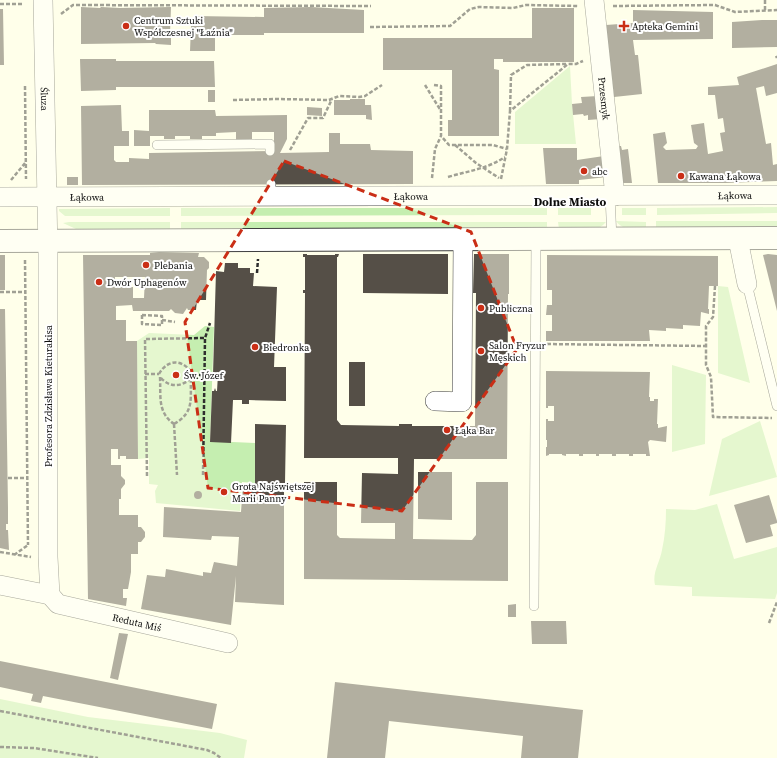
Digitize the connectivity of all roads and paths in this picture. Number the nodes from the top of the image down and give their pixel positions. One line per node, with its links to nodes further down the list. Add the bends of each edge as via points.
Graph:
1 (42, 0): 40 (street, Śluza)
2 (73, 0): 7 (path)
3 (765, 0): 10 (path)
4 (594, 3): 10 (path, via 715,6 735,12); 12 (path, via 526,5 513,8 479,7 470,9 450,26); 39 (street, Przesmyk)
5 (0, 4): 6 (path)
6 (24, 4)
7 (73, 5): 8 (path); 11 (path)
8 (371, 6)
9 (777, 10): 10 (path)
10 (765, 11)
11 (57, 17)
12 (370, 27)
13 (589, 59): 14 (path)
14 (568, 64): 22 (path); 22 (path, via 527,65 511,75)
15 (25, 80): 30 (path)
16 (382, 86): 19 (path, via 365,96 339,96)
17 (426, 86): 21 (path)
18 (434, 86): 21 (path, via 441,86)
19 (332, 99): 20 (path); 27 (path, via 323,118 308,118)
20 (233, 100)
21 (441, 112): 23 (path)
22 (510, 112): 26 (path)
23 (441, 136): 25 (path, via 449,145); 34 (path, via 435,149)
24 (157, 145): 28 (lane, via 270,144)
25 (454, 145): 26 (path, via 493,145); 31 (path)
26 (507, 149): 29 (path)
27 (290, 150)
28 (270, 151)
29 (505, 157): 31 (path); 33 (path)
30 (26, 162): 36 (path); 37 (path)
31 (484, 168): 32 (path); 33 (path)
32 (443, 178)
33 (501, 179): 35 (path)
34 (431, 182)
35 (500, 183)
36 (26, 186)
37 (5, 189): 40 (street, Łąkowa)
38 (777, 195): 39 (street, Łąkowa)
39 (613, 196): 40 (street, Łąkowa, via 271,190); 44 (lane)
40 (46, 197): 46 (street, Profesora Zdzisława Kieturakisa)
41 (777, 238): 45 (street)
42 (463, 239): 43 (street); 46 (street); 66 (street, via 462,402)
43 (536, 239): 44 (street); 59 (lane)
44 (612, 239): 45 (street)
45 (738, 239): 51 (street)
46 (48, 240): 47 (street); 79 (street, Profesora Zdzisława Kieturakisa)
47 (0, 241)
48 (24, 252): 54 (path)
49 (258, 258): 50 (path)
50 (257, 273)
51 (747, 284): 67 (lane)
52 (715, 286): 60 (path, via 713,317 706,326)
53 (0, 292): 54 (path)
54 (25, 292): 74 (path)
55 (162, 320): 55 (path, via 162,316 142,315 142,324 162,324); 56 (path)
56 (175, 322)
57 (210, 323): 58 (path)
58 (205, 338): 61 (path, via 145,339); 63 (path)
59 (535, 344): 60 (path); 81 (lane)
60 (706, 346): 68 (path, via 706,365 712,377 713,417)
61 (145, 374): 62 (path); 72 (path)
62 (158, 374): 64 (path); 65 (path, via 162,368 176,362 184,364)
63 (204, 375): 65 (path); 71 (path)
64 (160, 377): 65 (path, via 164,382 175,386 187,382); 69 (path, via 162,412)
65 (192, 377): 69 (path, via 190,408 186,415)
66 (435, 401)
67 (776, 402)
68 (777, 419)
69 (174, 424): 70 (path)
70 (177, 475)
71 (203, 475)
72 (147, 476)
73 (8, 478): 74 (path)
74 (28, 478): 75 (path)
75 (28, 545): 77 (path); 77 (path, via 29,557)
76 (0, 552): 77 (path)
77 (14, 555)
78 (0, 585): 79 (street)
79 (50, 595): 83 (street, Reduta Miś, via 58,604)
80 (777, 602): 82 (path)
81 (534, 606)
82 (769, 623)
83 (228, 643)
84 (0, 711): 87 (path, via 207,750)
85 (0, 747): 86 (path, via 34,748)
86 (98, 758)
87 (221, 758)

